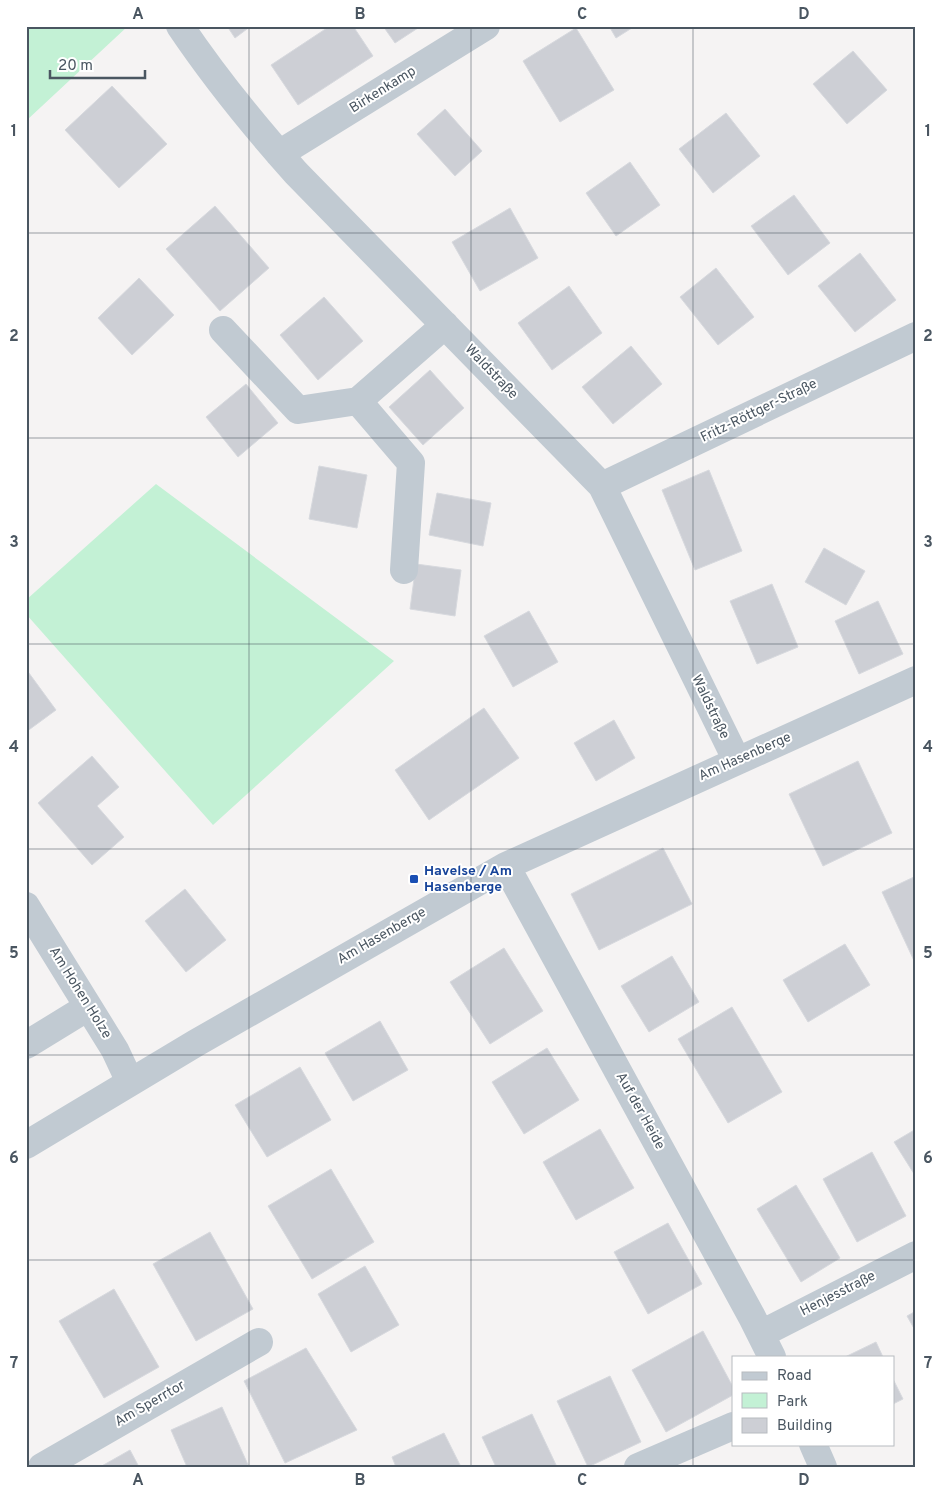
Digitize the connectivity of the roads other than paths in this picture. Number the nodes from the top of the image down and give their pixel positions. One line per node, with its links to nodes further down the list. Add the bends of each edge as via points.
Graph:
1 (180, 26): 3 (street, Waldstraße)
2 (486, 26): 3 (street, Birkenkamp)
3 (279, 154): 4 (street, Waldstraße)
4 (445, 325): 7 (street); 8 (street, Waldstraße)
5 (223, 330): 7 (street, via 298,410)
6 (916, 336): 8 (street, Fritz-Röttger-Straße)
7 (358, 401): 9 (street, via 411,463)
8 (602, 486): 11 (street, Waldstraße)
9 (404, 570)
10 (916, 680): 11 (street, Am Hasenberge)
11 (737, 761): 12 (street, Am Hasenberge)
12 (506, 866): 16 (street, Am Hasenberge); 20 (street, Auf der Heide)
13 (26, 906): 14 (street, Am Hohen Holze)
14 (88, 1007): 15 (street); 16 (street, Am Hohen Holze, via 115,1050)
15 (26, 1045)
16 (130, 1082): 17 (street, Am Hasenberge)
17 (26, 1145)
18 (916, 1255): 20 (street, Henjesstraße)
19 (259, 1342): 23 (street, Am Sperrtor)
20 (766, 1345)
21 (732, 1426): 24 (street)
22 (814, 1446): 25 (street)
23 (42, 1467)
24 (638, 1467)
25 (823, 1467)

